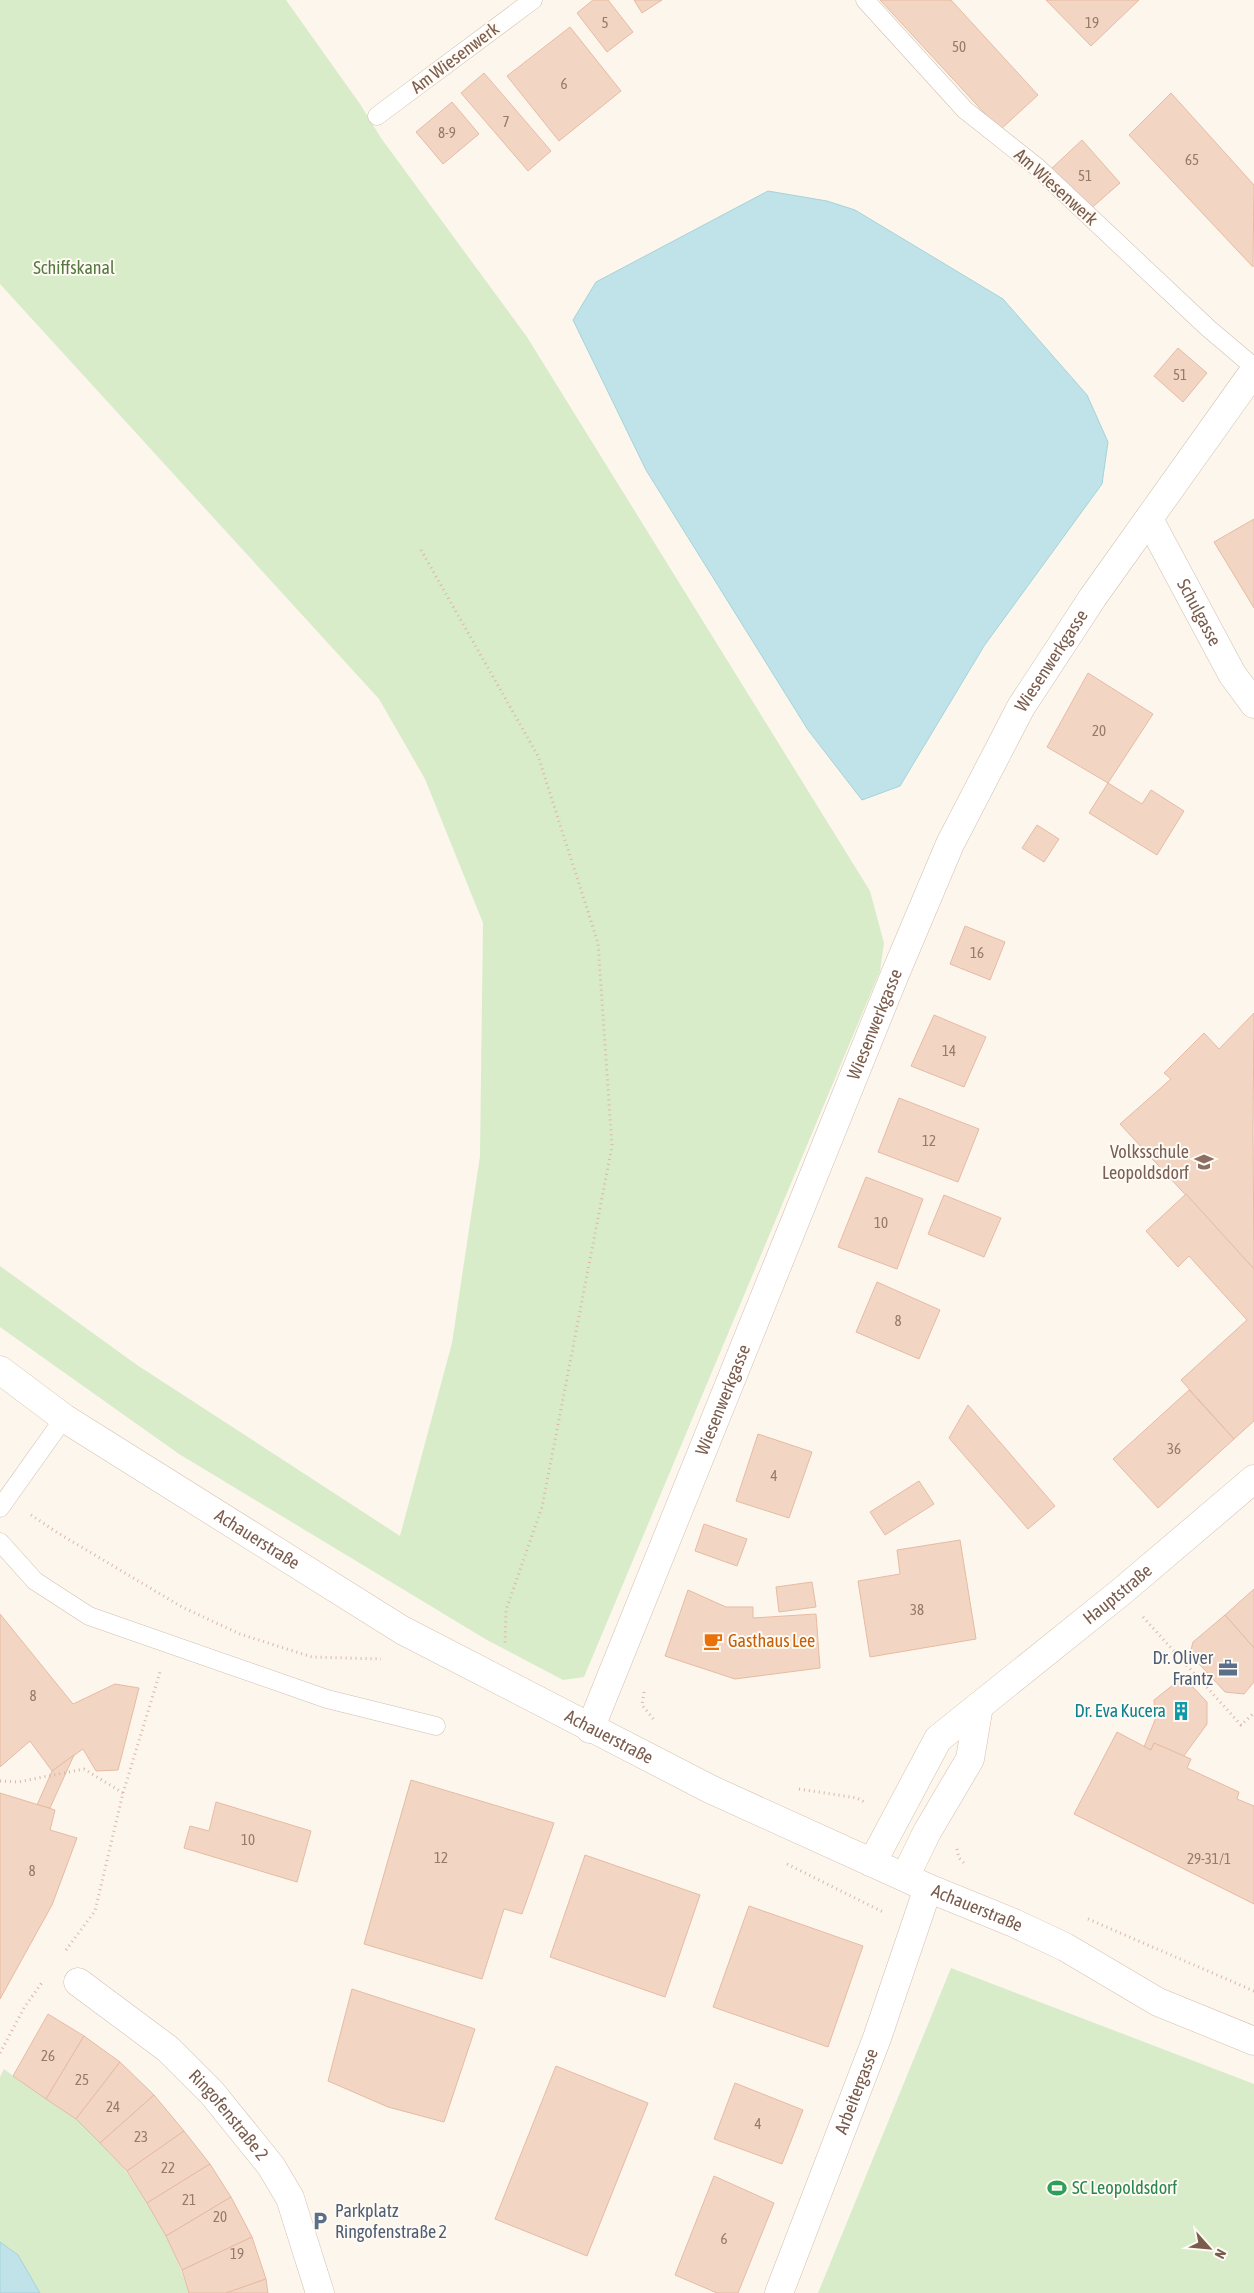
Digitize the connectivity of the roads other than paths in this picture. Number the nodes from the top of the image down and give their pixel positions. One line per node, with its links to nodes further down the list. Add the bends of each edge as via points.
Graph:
1 (533, 0): 3 (lane, Am Wiesenwerk)
2 (865, 0): 4 (lane, Am Wiesenwerk, via 965,110 1038,167 1208,328)
3 (377, 116)
4 (1254, 367)
5 (1254, 371): 6 (street, Wiesenwerkgasse)
6 (1149, 519): 7 (street, Schulgasse, via 1232,674); 15 (street, Wiesenwerkgasse, via 1021,707 950,844)
7 (1254, 704)
8 (0, 1370): 9 (street, Achauerstraße)
9 (64, 1418): 11 (lane); 15 (street, Achauerstraße, via 402,1630)
10 (1254, 1479): 13 (street, Hauptstraße)
11 (4, 1503)
12 (0, 1542): 14 (lane, via 35,1581 89,1616 327,1699)
13 (979, 1706): 16 (street, Hauptstraße, via 938,1739); 17 (street, via 970,1759 927,1832)
14 (436, 1726)
15 (590, 1729): 16 (street, Achauerstraße, via 710,1790)
16 (872, 1863): 17 (street, Achauerstraße)
17 (917, 1883): 19 (street, Achauerstraße, via 1065,1947 1158,2002); 21 (street, Arbeitergasse, via 877,2038)
18 (78, 1982): 20 (street, Ringofenstraße 2, via 168,2049 212,2093 271,2166 290,2198)
19 (1254, 2041)
20 (320, 2293)
21 (779, 2293)

